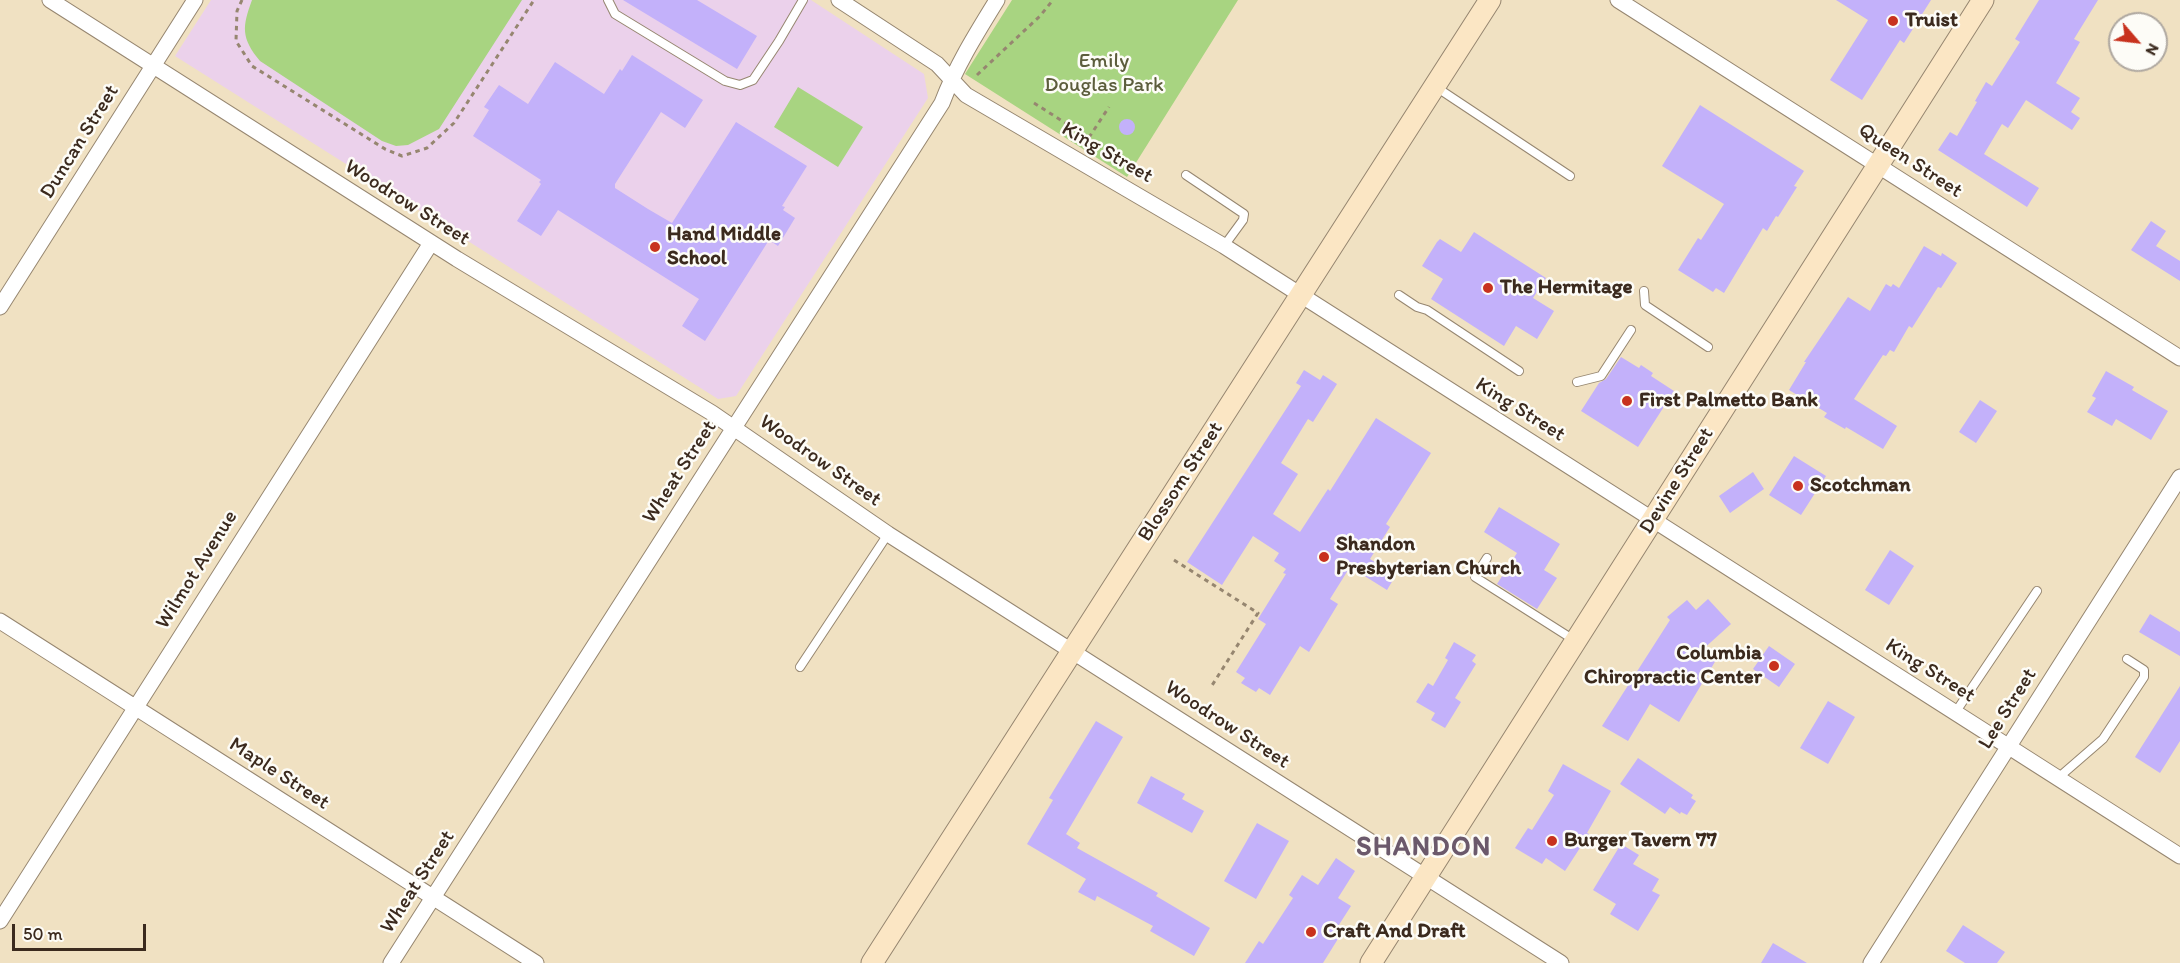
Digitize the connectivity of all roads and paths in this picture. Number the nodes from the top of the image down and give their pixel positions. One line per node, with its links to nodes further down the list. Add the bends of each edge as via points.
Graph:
1 (50, 0): 13 (street, Woodrow Street)
2 (195, 0): 13 (street, Duncan Street)
3 (242, 0): 4 (path, via 237,12 236,41 252,66 402,156 427,148 454,123)
4 (534, 0)
5 (608, 0): 6 (lane, via 615,14 725,81 740,85 753,80)
6 (803, 0)
7 (838, 0): 15 (street, King Street, via 937,64)
8 (997, 0): 15 (street, Wheat Street)
9 (1053, 0): 14 (path)
10 (1490, 0): 16 (main road, Blossom Street)
11 (1618, 0): 21 (street, Queen Street)
12 (1983, 0): 21 (main road, Devine Street)
13 (153, 66): 24 (street, Woodrow Street); 29 (street, Duncan Street)
14 (977, 75)
15 (951, 79): 25 (street, King Street, via 966,95); 35 (street, Wheat Street, via 942,104)
16 (1435, 86): 23 (lane); 27 (main road, Blossom Street)
17 (1034, 103): 19 (path)
18 (1109, 107): 19 (path)
19 (1089, 138): 20 (path)
20 (1083, 146)
21 (1878, 165): 32 (street, Queen Street); 37 (main road, Devine Street)
22 (1186, 175): 25 (lane, via 1244,214)
23 (1570, 176)
24 (431, 243): 35 (street, Woodrow Street); 48 (street, Wilmot Avenue)
25 (1224, 246): 27 (street, King Street)
26 (1644, 291): 31 (lane, via 1646,305)
27 (1300, 295): 37 (street, King Street); 44 (main road, Blossom Street)
28 (1399, 295): 33 (lane)
29 (0, 307)
30 (1631, 330): 34 (lane, via 1601,376)
31 (1708, 347)
32 (2180, 358)
33 (1519, 371)
34 (1577, 382)
35 (733, 427): 38 (street, Woodrow Street); 54 (street, Wheat Street)
36 (2180, 477): 50 (street, Lee Street)
37 (1653, 520): 43 (main road, Devine Street); 49 (street, King Street)
38 (888, 534): 44 (street, Woodrow Street); 46 (lane)
39 (1487, 558): 43 (lane, via 1475,577)
40 (1174, 560): 47 (path, via 1258,613)
41 (2037, 591): 49 (lane)
42 (0, 621): 48 (street, Maple Street)
43 (1576, 641): 53 (main road, Devine Street)
44 (1072, 651): 53 (street, Woodrow Street); 58 (main road, Blossom Street)
45 (2127, 659): 51 (lane, via 2144,670 2144,676 2103,739)
46 (800, 667)
47 (1211, 687)
48 (135, 707): 54 (street, Maple Street); 55 (street, Wilmot Avenue)
49 (1955, 713): 50 (street, King Street)
50 (2008, 747): 51 (street, King Street); 61 (street, Lee Street)
51 (2058, 778): 52 (street, King Street)
52 (2180, 856)
53 (1426, 877): 59 (main road, Devine Street); 60 (street, Woodrow Street)
54 (433, 897): 56 (street, Wheat Street); 57 (street, Maple Street)
55 (0, 921)
56 (391, 963)
57 (536, 963)
58 (872, 963)
59 (1371, 963)
60 (1561, 963)
61 (1871, 963)

